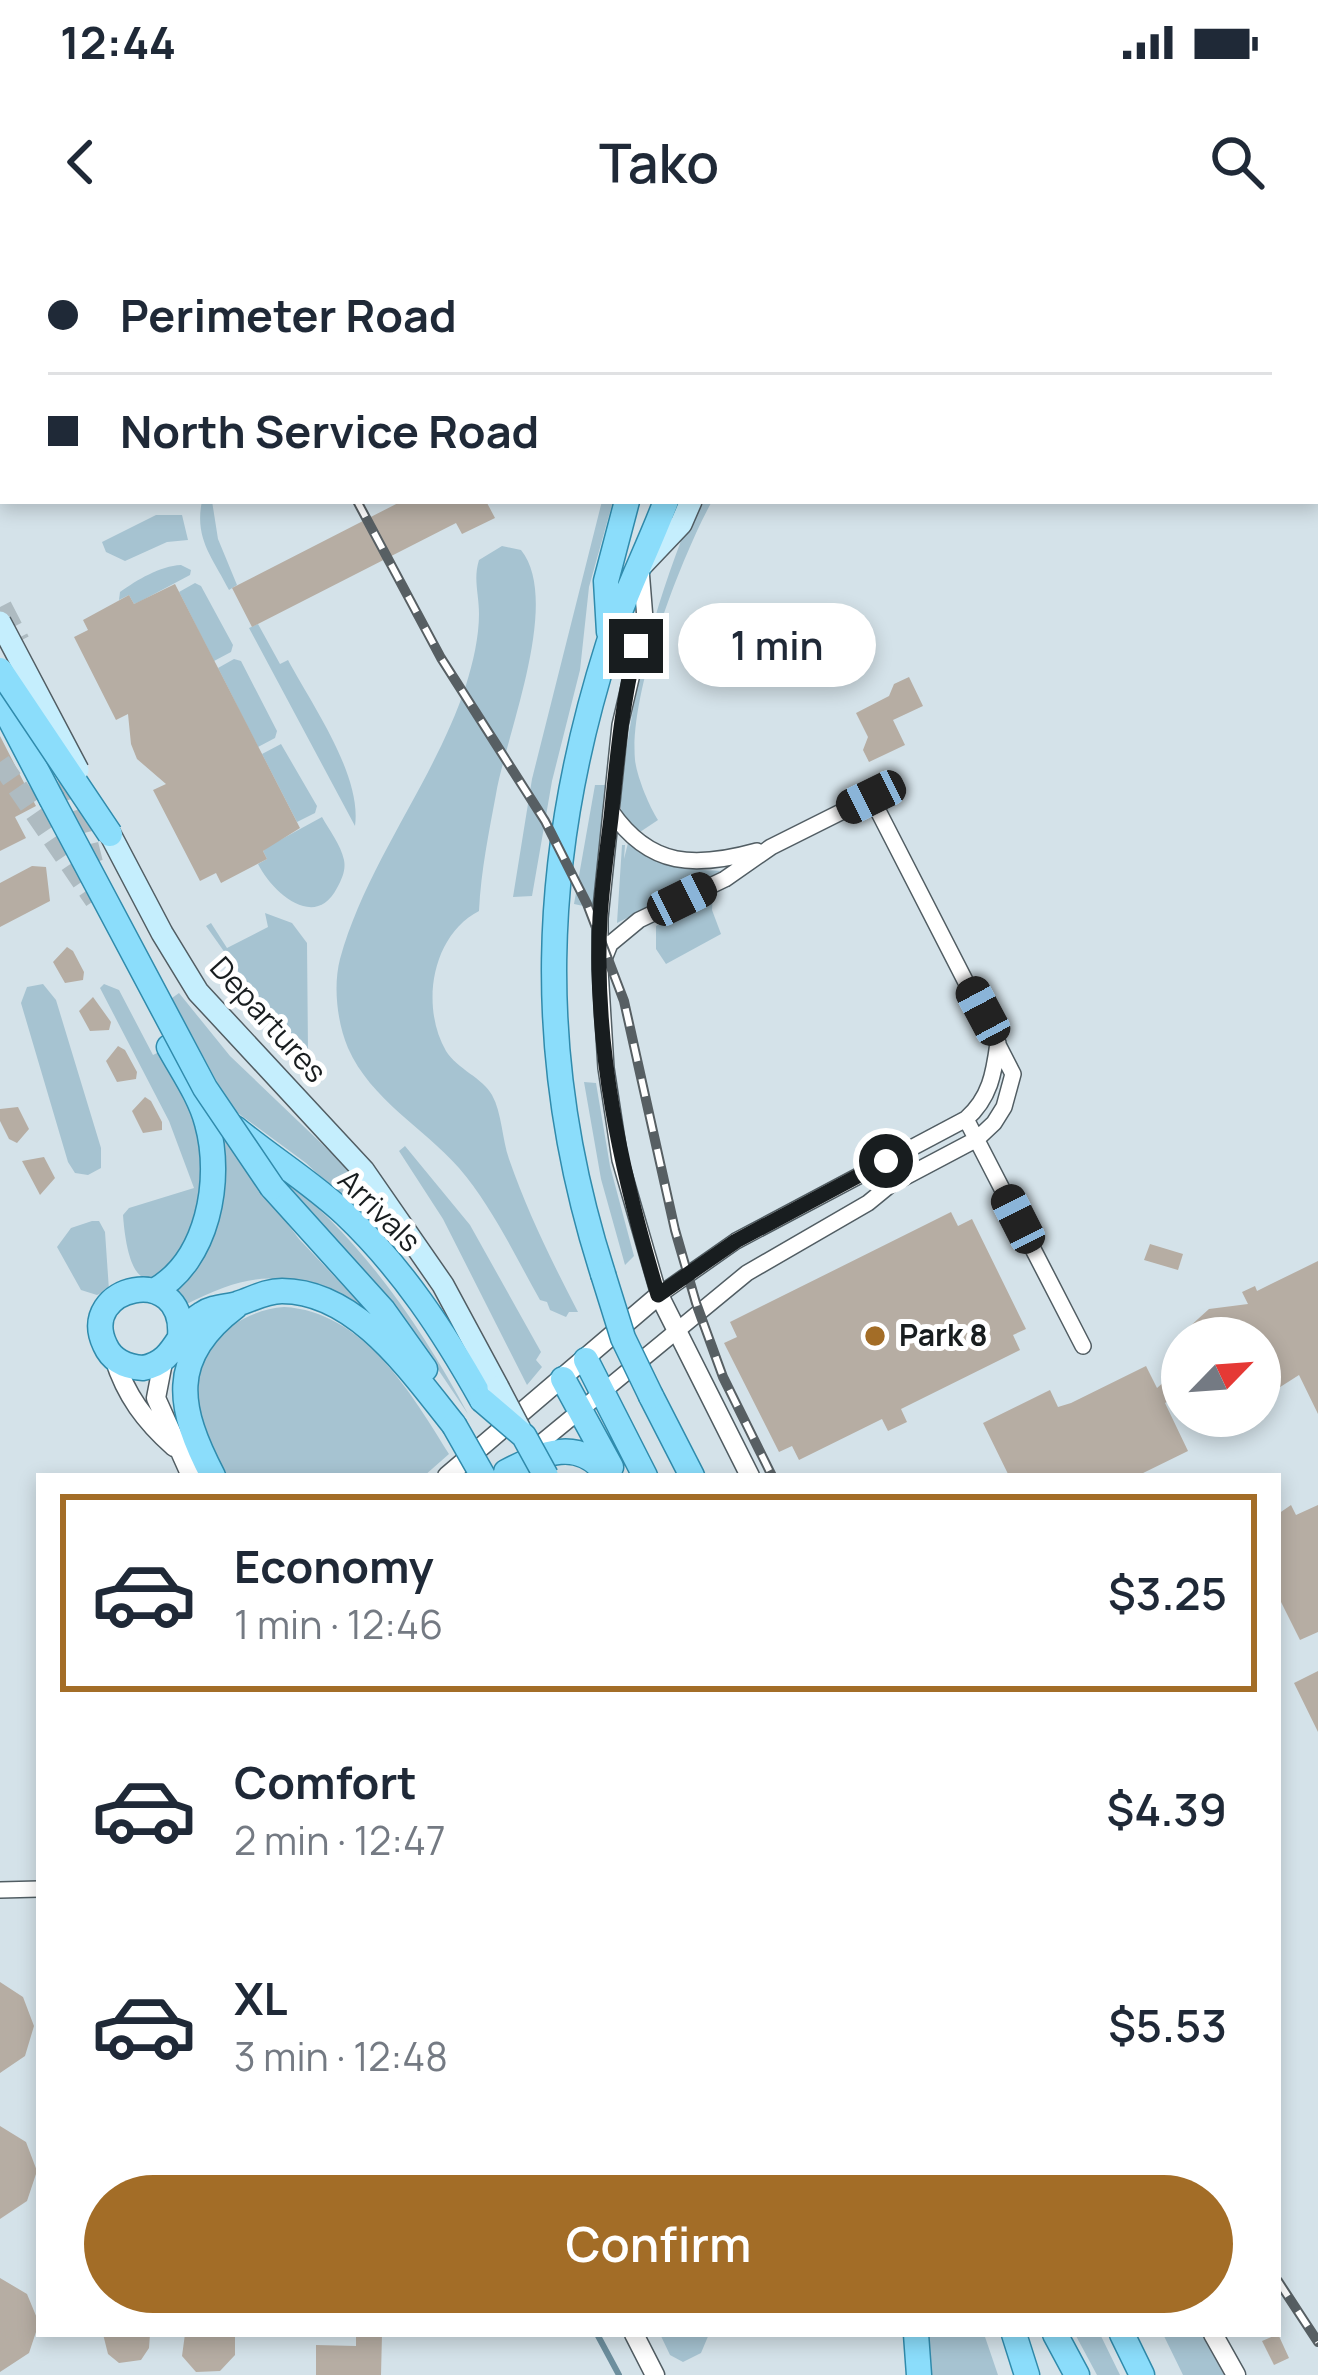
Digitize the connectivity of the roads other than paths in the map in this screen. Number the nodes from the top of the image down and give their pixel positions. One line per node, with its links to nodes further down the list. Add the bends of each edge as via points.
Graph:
1 (626, 504): 6 (main road, via 606,581)
2 (665, 504): 4 (main road)
3 (690, 504): 4 (main road)
4 (641, 566): 6 (main road); 9 (street, via 645,619 620,725)
5 (0, 622): 10 (main road, Departures, bridge)
6 (609, 641): 41 (main road, bridge, via 561,845 552,941 566,1134 623,1338)
7 (0, 670): 10 (main road, bridge)
8 (0, 700): 29 (main road, bridge, via 205,1088 272,1187 399,1331)
9 (611, 811): 11 (street, via 638,843 676,860 718,862); 12 (street)
10 (110, 834): 27 (main road, Departures, via 179,964 215,1013 382,1196 442,1286)
11 (771, 848): 12 (street, via 623,930); 13 (street, via 871,797)
12 (600, 969): 17 (street, via 620,1160)
13 (998, 1040): 14 (street, via 985,1099); 15 (street, via 1013,1074 1010,1090)
14 (966, 1119): 15 (street); 17 (street, via 736,1241)
15 (977, 1139): 19 (street, via 776,1254); 21 (street)
16 (154, 1291): 20 (main road, via 172,1304); 22 (main road, via 124,1292 108,1305 101,1333); 27 (main road, Arrivals, via 191,1253 212,1172 206,1118 170,1047 229,1123 307,1181 388,1259)
17 (658, 1295): 19 (street); 23 (street)
18 (242, 1303): 20 (main road, via 205,1311); 29 (main road, via 292,1292 338,1308 383,1343); 32 (main road, via 202,1339 185,1379 186,1417)
19 (674, 1330): 26 (street); 42 (street)
20 (180, 1337): 24 (main road)
21 (1083, 1346)
22 (114, 1358): 24 (main road, via 133,1368); 30 (street, via 142,1418)
23 (586, 1360): 25 (street); 26 (main road)
24 (163, 1362): 30 (street, via 156,1398)
25 (563, 1379): 28 (main road); 33 (street)
26 (602, 1391): 28 (street); 40 (main road)
27 (490, 1394): 37 (main road, Arrivals, bridge)
28 (580, 1410): 35 (street); 39 (main road)
29 (454, 1425): 34 (main road, bridge)
30 (176, 1450): 31 (street)
31 (189, 1473)
32 (212, 1473)
33 (451, 1473)
34 (495, 1473)
35 (500, 1473)
36 (502, 1473): 38 (main road, via 579,1451)
37 (544, 1473)
38 (608, 1473)
39 (610, 1473)
40 (643, 1473)
41 (690, 1473)
42 (748, 1473)
43 (36, 1888): 44 (street)
44 (0, 1890)
45 (636, 2337): 52 (street)
46 (916, 2337): 53 (main road)
47 (1014, 2337): 54 (main road)
48 (1059, 2337): 51 (main road)
49 (1123, 2337): 55 (main road)
50 (1215, 2337): 56 (street)
51 (1074, 2369)
52 (655, 2375)
53 (919, 2375)
54 (1027, 2375)
55 (1142, 2375)
56 (1236, 2375)

